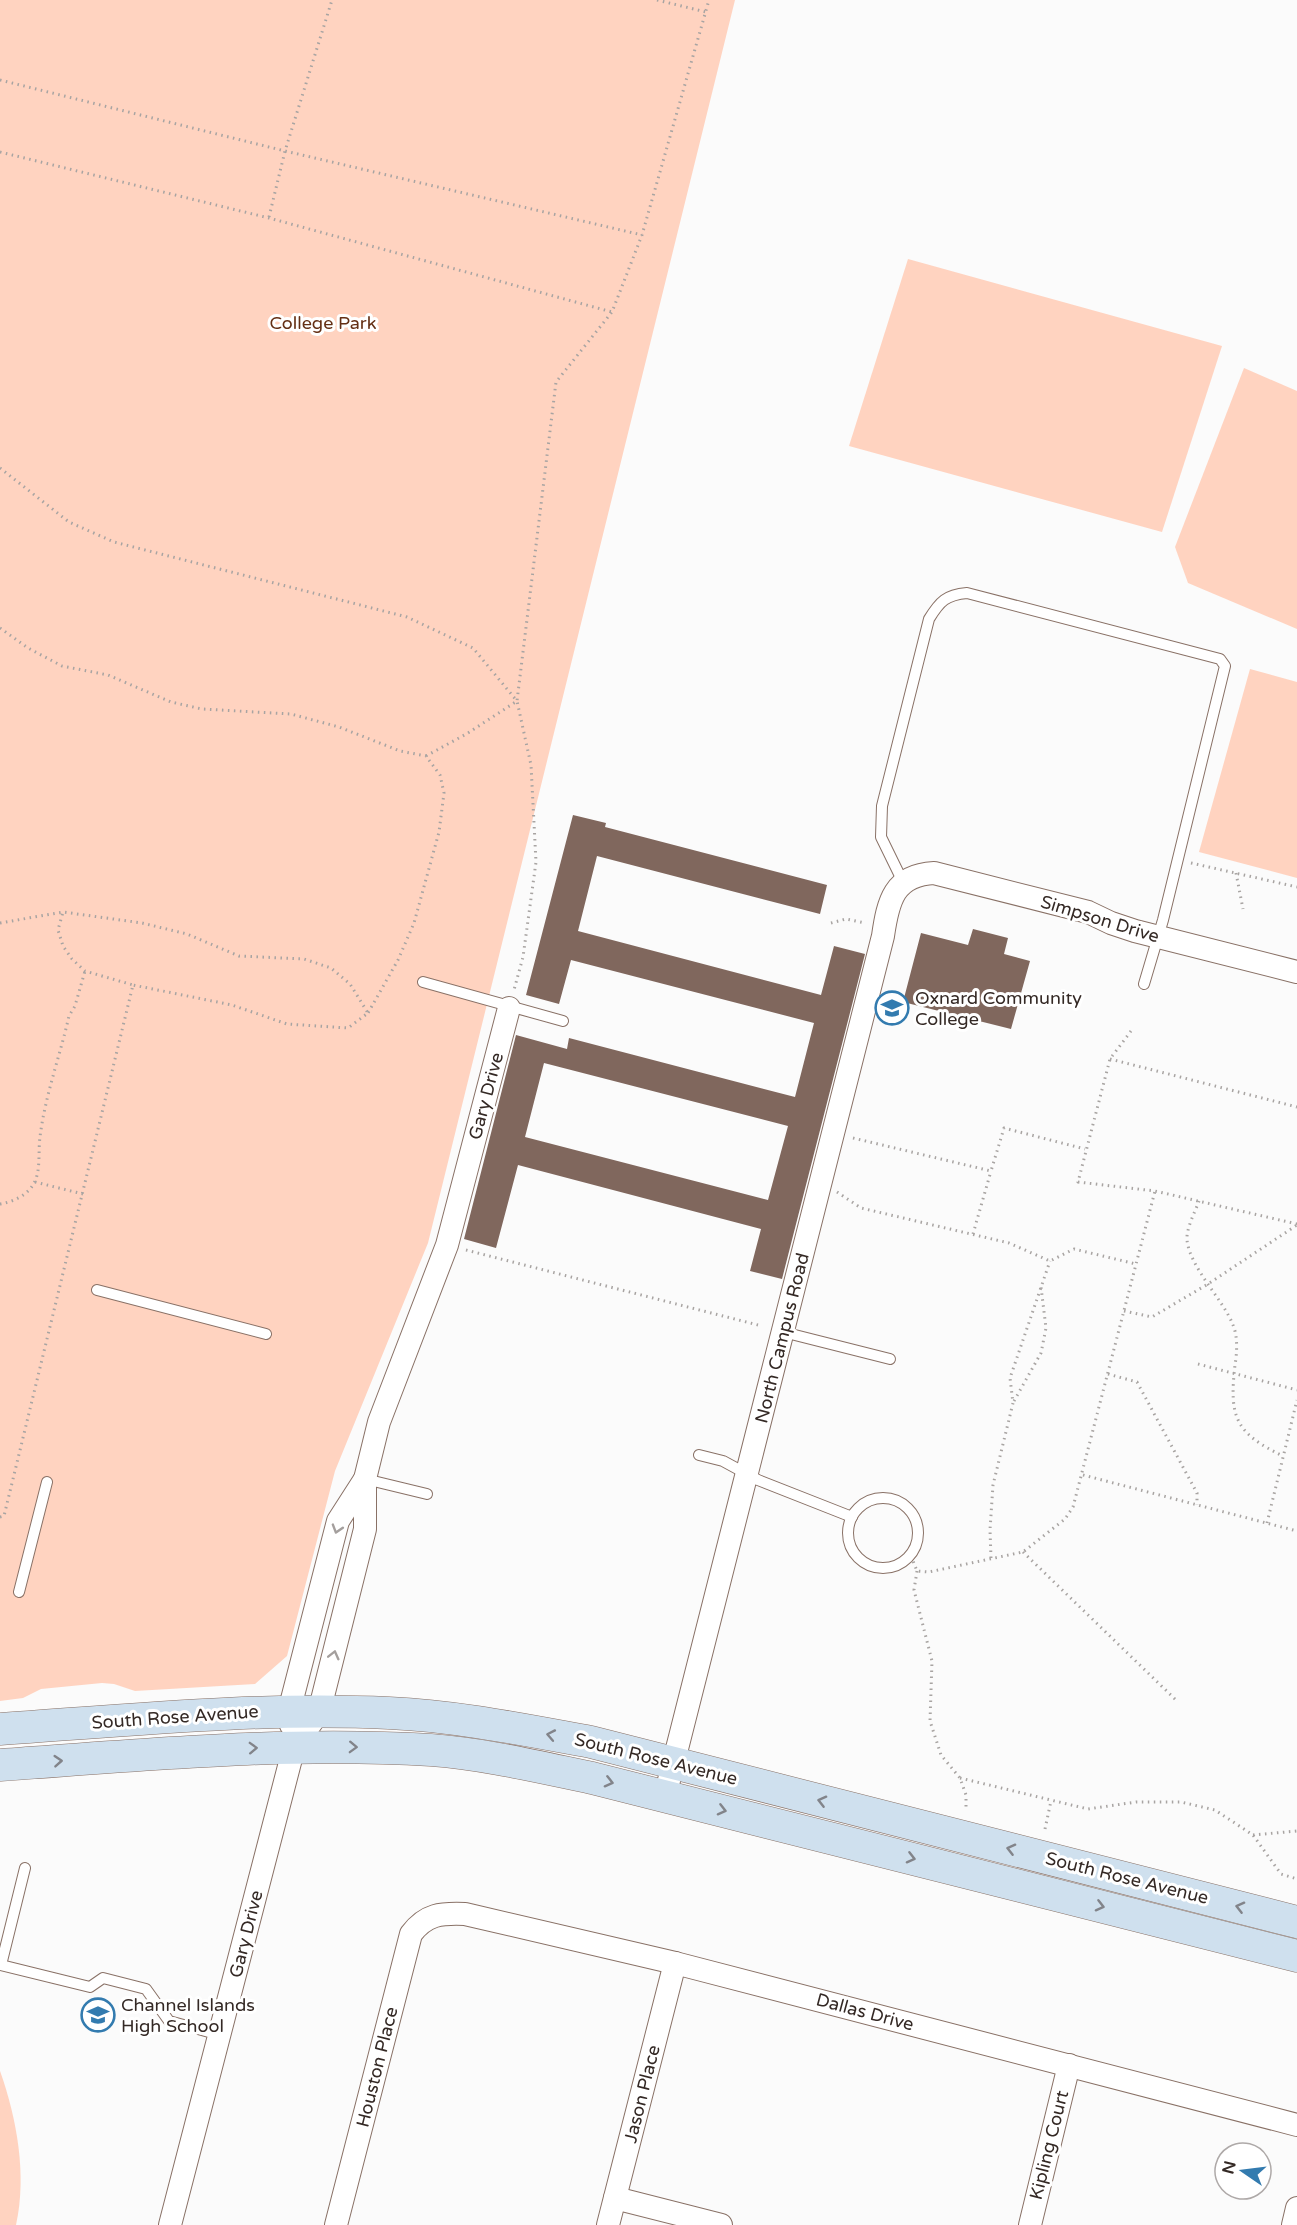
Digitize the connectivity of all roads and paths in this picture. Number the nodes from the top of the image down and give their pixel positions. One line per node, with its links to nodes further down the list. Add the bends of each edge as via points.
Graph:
1 (332, 0): 6 (path)
2 (657, 0): 4 (path)
3 (709, 0): 4 (path)
4 (706, 12): 9 (path)
5 (0, 80): 6 (path)
6 (285, 151): 8 (path); 9 (path)
7 (0, 152): 8 (path)
8 (269, 218): 10 (path)
9 (642, 235): 10 (path)
10 (612, 312): 13 (path, via 556,382)
11 (0, 468): 13 (path, via 69,522 114,542 407,617 473,648)
12 (0, 628): 14 (path, via 62,666 108,675 171,702 202,709 291,714)
13 (517, 701): 14 (path); 30 (path, via 531,765 537,862 523,957)
14 (426, 756): 31 (path, via 440,776 444,793 439,832 414,923)
15 (1178, 859): 16 (path); 17 (lane, via 1225,666 1220,659 967,593 952,594 939,603 929,619 882,806 881,837); 24 (lane)
16 (1236, 873): 18 (path); 19 (path)
17 (903, 882): 24 (street, Simpson Drive, via 918,874 934,873 1088,912); 55 (street, North Campus Road, via 887,907 883,936)
18 (1297, 887)
19 (1243, 909)
20 (63, 912): 21 (path); 25 (path, via 58,930 63,946); 31 (path, via 187,934 239,956 304,959 331,968 350,984)
21 (0, 923)
22 (831, 923): 23 (path)
23 (867, 923)
24 (1158, 937): 26 (street, Simpson Drive); 28 (lane)
25 (84, 971): 29 (path); 39 (path, via 45,1113)
26 (1297, 972)
27 (423, 982): 30 (lane)
28 (1144, 984)
29 (133, 986): 31 (path, via 232,1005 286,1024 348,1028); 42 (path)
30 (509, 1008): 32 (lane); 47 (street, Gary Drive)
31 (368, 1013)
32 (563, 1021)
33 (1131, 1031): 34 (path)
34 (1110, 1059): 35 (path); 37 (path)
35 (1297, 1107)
36 (849, 1137): 38 (path)
37 (1085, 1149): 38 (path, via 1004,1128); 41 (path, via 1078,1182)
38 (991, 1171): 46 (path)
39 (35, 1182): 42 (path); 44 (path, via 24,1196)
40 (835, 1191): 46 (path, via 861,1208)
41 (1155, 1191): 43 (path); 49 (path)
42 (83, 1194): 72 (path, via 4,1516)
43 (1199, 1201): 45 (path); 50 (path, via 1187,1239)
44 (0, 1204)
45 (1297, 1224): 50 (path)
46 (973, 1234): 48 (path, via 1010,1243)
47 (447, 1245): 54 (path); 68 (street, Gary Drive, via 379,1422)
48 (1050, 1262): 49 (path, via 1074,1250); 51 (path)
49 (1136, 1264): 53 (path)
50 (1208, 1284): 53 (path, via 1152,1317); 60 (path, via 1234,1325)
51 (1041, 1285): 63 (path, via 1010,1378); 63 (path, via 1046,1328 1041,1353)
52 (97, 1290): 56 (lane)
53 (1124, 1311): 59 (path)
54 (758, 1325)
55 (783, 1332): 57 (lane); 66 (street, North Campus Road)
56 (267, 1334)
57 (890, 1359)
58 (1198, 1364): 60 (path)
59 (1108, 1374): 67 (path); 71 (path, via 1137,1382 1197,1493)
60 (1234, 1374): 61 (path); 65 (path, via 1232,1400 1238,1422 1250,1437)
61 (1297, 1390)
62 (1297, 1400): 65 (path)
63 (1013, 1403): 78 (path, via 993,1485)
64 (699, 1455): 66 (lane)
65 (1283, 1456): 74 (path)
66 (747, 1473): 73 (lane); 86 (street, North Campus Road)
67 (1083, 1475): 71 (path); 76 (path, via 1065,1519)
68 (365, 1479): 70 (lane); 82 (street, Gary Drive, one-way to 82, via 338,1521); 83 (street, Gary Drive, one-way to 68, via 365,1529)
69 (47, 1482): 80 (lane)
70 (427, 1494)
71 (1197, 1505): 74 (path)
72 (0, 1516)
73 (852, 1517): 77 (lane, via 848,1539 859,1560 880,1569 902,1564); 77 (lane, via 869,1501 880,1498 902,1503 917,1522 918,1534)
74 (1267, 1523): 75 (path)
75 (1297, 1531)
76 (1023, 1552): 78 (path); 81 (path)
77 (911, 1556): 79 (path)
78 (991, 1558): 79 (path, via 929,1572)
79 (917, 1571): 88 (path, via 914,1590 932,1661 930,1721 941,1755)
80 (19, 1592)
81 (1177, 1701)
82 (289, 1711): 83 (main road, South Rose Avenue); 84 (main road, South Rose Avenue); 85 (street, Gary Drive)
83 (319, 1712): 85 (street, Gary Drive); 86 (main road, South Rose Avenue, one-way to 83, via 591,1742 491,1724 391,1713)
84 (0, 1729)
85 (294, 1747): 87 (main road, South Rose Avenue, one-way to 85); 89 (main road, South Rose Avenue, one-way to 89, via 433,1750 497,1759); 101 (street, Gary Drive)
86 (673, 1763): 89 (street, North Campus Road); 98 (main road, South Rose Avenue, one-way to 86)
87 (0, 1765)
88 (960, 1778): 90 (path); 91 (path)
89 (665, 1796): 99 (main road, South Rose Avenue, one-way to 99)
90 (1050, 1801): 92 (path); 94 (path, via 1088,1809 1136,1802 1181,1802 1215,1810)
91 (966, 1809)
92 (1045, 1829)
93 (1297, 1831): 94 (path)
94 (1253, 1835): 96 (path, via 1281,1874)
95 (25, 1868): 101 (lane, via 1,1965 90,1987 103,1978 146,1989 169,2021)
96 (1297, 1879)
97 (431, 1917): 100 (street, Dallas Drive, via 465,1914); 107 (street, Houston Place, via 411,1934)
98 (1297, 1922)
99 (1297, 1956)
100 (675, 1963): 102 (street, Dallas Drive); 104 (street, Jason Place)
101 (220, 2035): 106 (street, Gary Drive)
102 (1069, 2065): 103 (street, Dallas Drive); 110 (street, Kipling Court)
103 (1297, 2125)
104 (615, 2198): 108 (street, Jason Place); 109 (street)
105 (1297, 2208): 111 (street)
106 (170, 2225)
107 (336, 2225)
108 (608, 2225)
109 (721, 2225)
110 (1030, 2225)
111 (1293, 2225)

